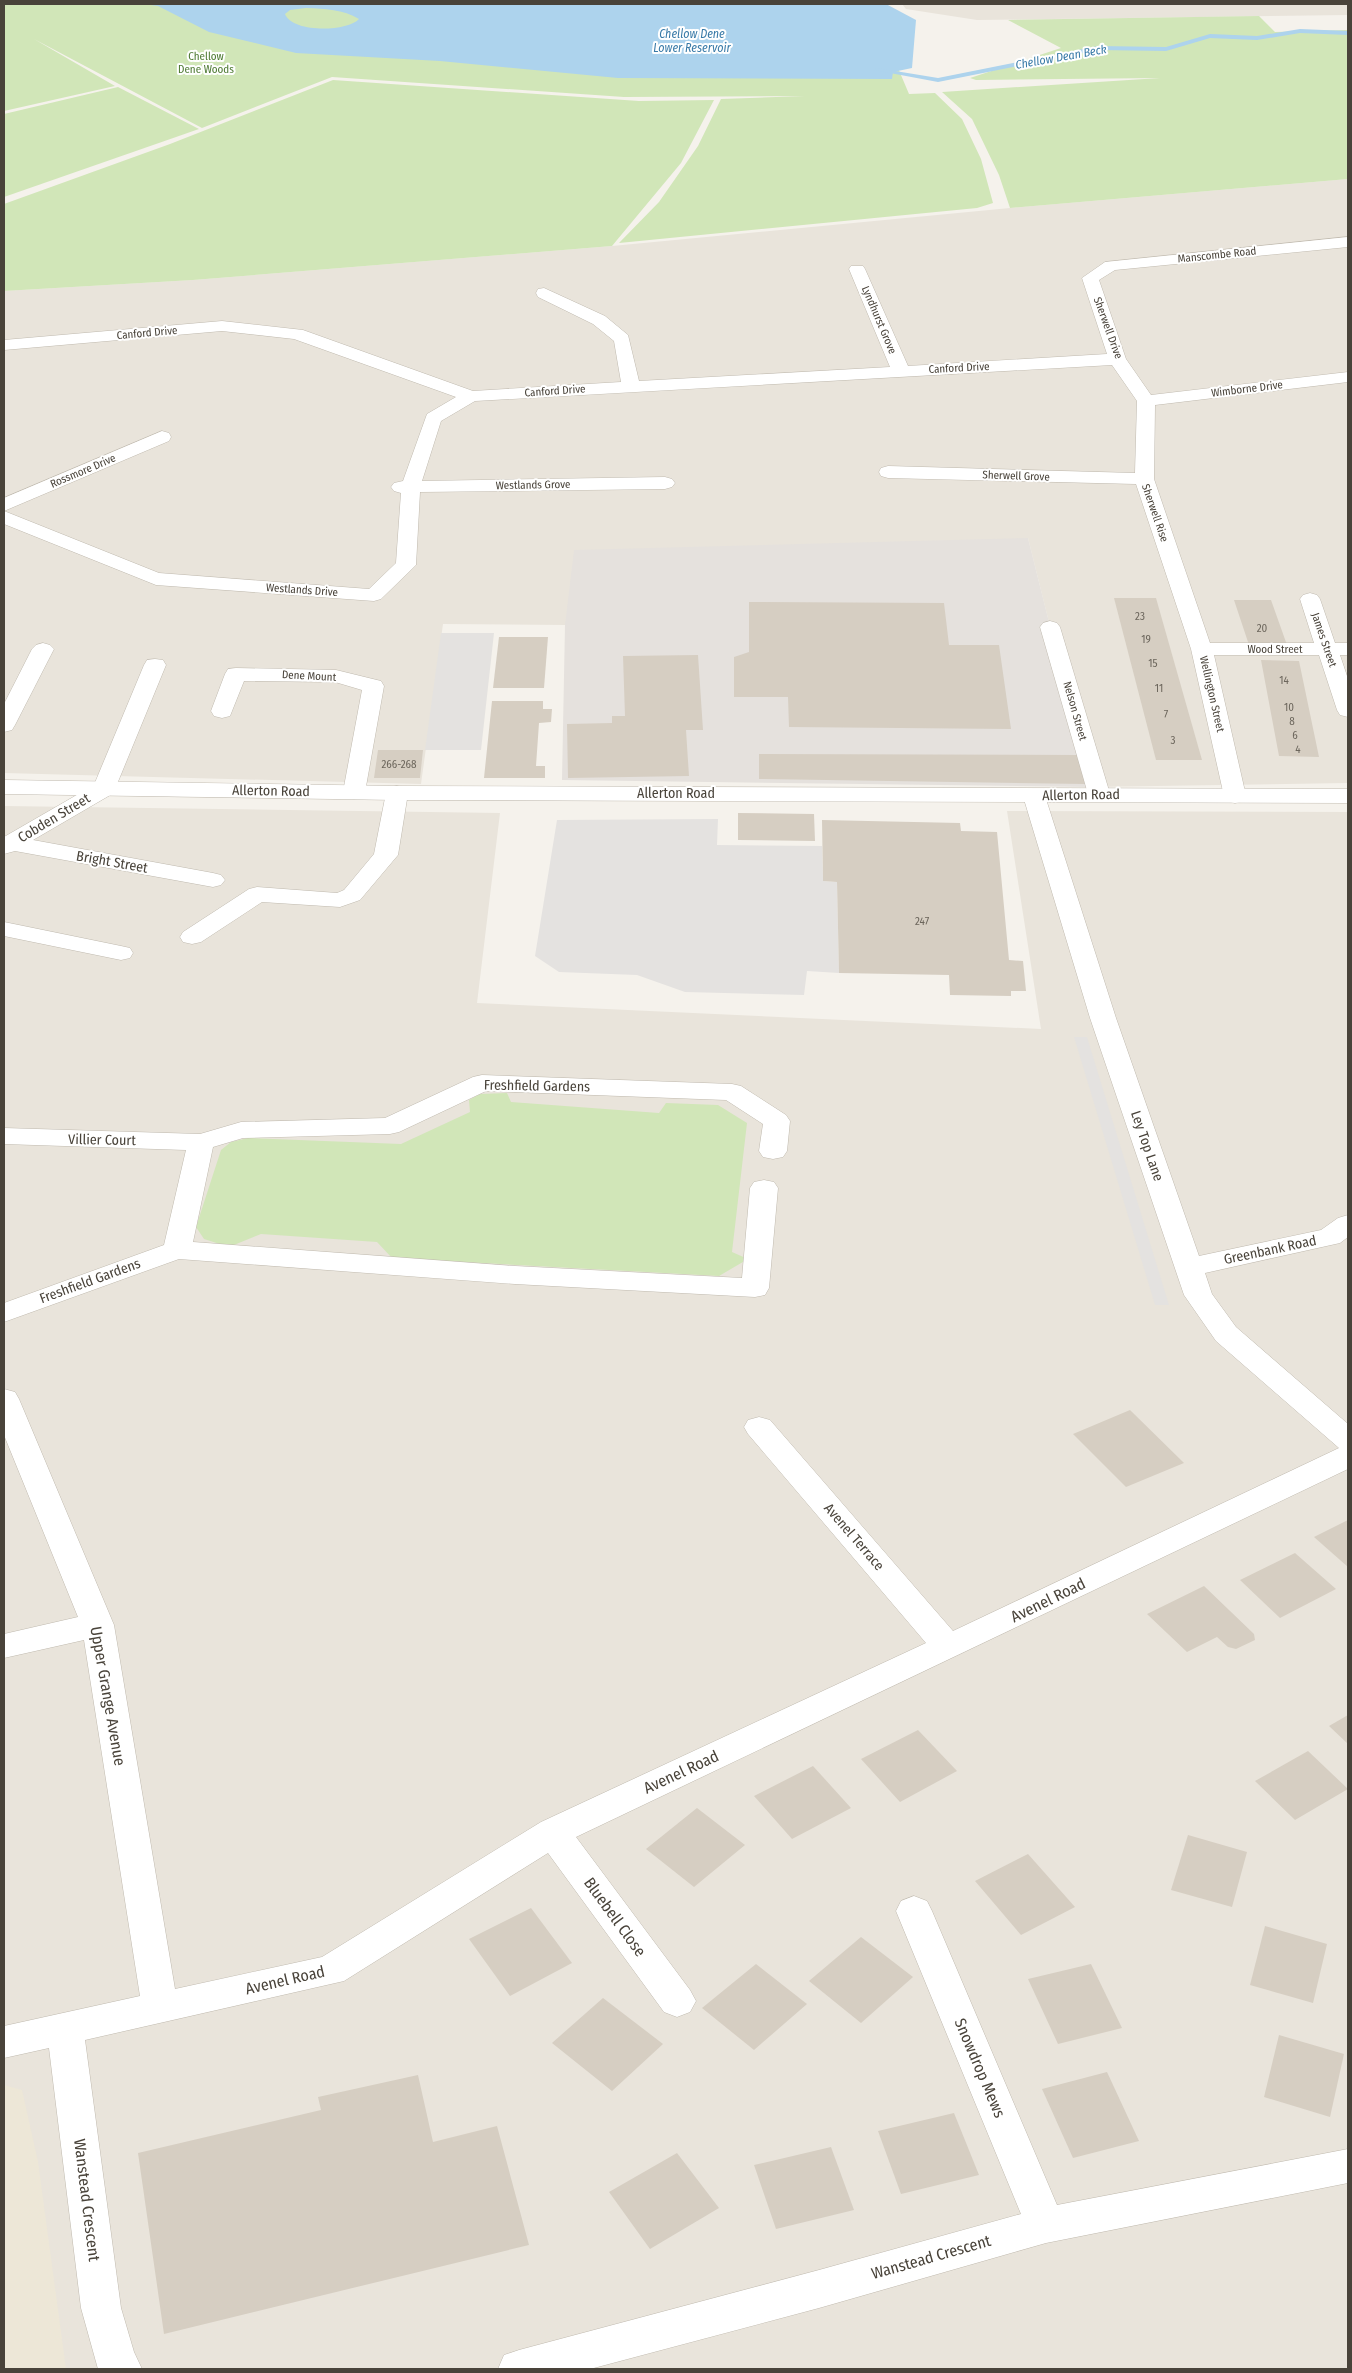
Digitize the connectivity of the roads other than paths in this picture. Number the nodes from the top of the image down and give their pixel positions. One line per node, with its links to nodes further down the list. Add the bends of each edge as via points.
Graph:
1 (1348, 242): 3 (street, Manscombe Road, via 1111,265)
2 (857, 269): 7 (street, Lyndhurst Grove)
3 (1090, 278): 6 (street, Sherwell Drive)
4 (544, 293): 9 (street, via 599,320 622,339)
5 (4, 345): 10 (street, Canford Drive, via 222,326 297,334)
6 (1117, 358): 7 (street, Canford Drive); 11 (street, Sherwell Drive)
7 (901, 371): 9 (street, Canford Drive)
8 (1348, 377): 11 (street, Wimborne Drive)
9 (632, 386): 10 (street, Canford Drive)
10 (471, 396): 16 (street, Westlands Drive, via 433,418)
11 (1146, 401): 14 (street, Sherwell Rise)
12 (162, 437): 17 (street, Rossmore Drive)
13 (888, 472): 14 (street, Sherwell Grove)
14 (1144, 479): 19 (street, Sherwell Rise)
15 (666, 483): 16 (street, Westlands Grove)
16 (406, 487): 18 (street, Westlands Drive, via 406,565 374,595 156,579)
17 (4, 505)
18 (4, 516)
19 (1183, 593): 23 (street, Wellington Street)
20 (1310, 599): 24 (street, James Street)
21 (1050, 628): 33 (street, Nelson Street)
22 (43, 649): 28 (street)
23 (1202, 649): 24 (street, Wood Street); 35 (street, Wellington Street)
24 (1338, 649): 26 (street, James Street)
25 (155, 665): 30 (street)
26 (1348, 710)
27 (222, 711): 31 (street, Dene Mount, via 236,674 336,676 373,686)
28 (4, 725)
29 (4, 787): 30 (street, Allerton Road)
30 (104, 788): 31 (street, Allerton Road); 37 (street, Cobden Street)
31 (354, 792): 32 (street, Allerton Road)
32 (397, 793): 34 (street, Allerton Road); 40 (street, via 386,855 352,895 340,900 257,894)
33 (1099, 794): 34 (street, Allerton Road); 35 (street, Allerton Road)
34 (1034, 796): 48 (street, Ley Top Lane, via 1103,1018)
35 (1235, 796): 36 (street, Allerton Road)
36 (1348, 796)
37 (8, 845): 38 (street, Bright Street)
38 (213, 880)
39 (4, 930): 41 (street)
40 (192, 937)
41 (121, 953)
42 (4, 1136): 43 (street, Villier Court)
43 (201, 1142): 44 (street, Freshfield Gardens, via 241,1130 390,1126 482,1083 732,1092 777,1121); 47 (street)
44 (773, 1150)
45 (764, 1188): 47 (street, Freshfield Gardens, via 755,1288 515,1275)
46 (1348, 1224): 48 (street, Greenbank Road, via 1330,1237)
47 (177, 1250): 49 (street, Freshfield Gardens)
48 (1189, 1267): 52 (street, Ley Top Lane, via 1198,1295 1226,1334)
49 (4, 1313)
50 (4, 1399): 54 (street, Upper Grange Avenue)
51 (759, 1427): 56 (street, Avenel Terrace)
52 (1348, 1440)
53 (1348, 1456): 56 (street, Avenel Road)
54 (98, 1625): 55 (street); 60 (street, Upper Grange Avenue)
55 (4, 1646)
56 (948, 1647): 57 (street, Avenel Road)
57 (553, 1832): 59 (street, Bluebell Close); 60 (street, Avenel Road, via 331,1970)
58 (914, 1911): 64 (street, Snowdrop Mews)
59 (677, 2001)
60 (160, 2008): 61 (street, Avenel Road)
61 (65, 2029): 62 (street, Avenel Road); 65 (street, Wanstead Crescent, via 101,2308)
62 (4, 2042)
63 (1348, 2166): 64 (street, Wanstead Crescent)
64 (1046, 2225): 66 (street, Wanstead Crescent)
65 (121, 2369)
66 (519, 2369)

